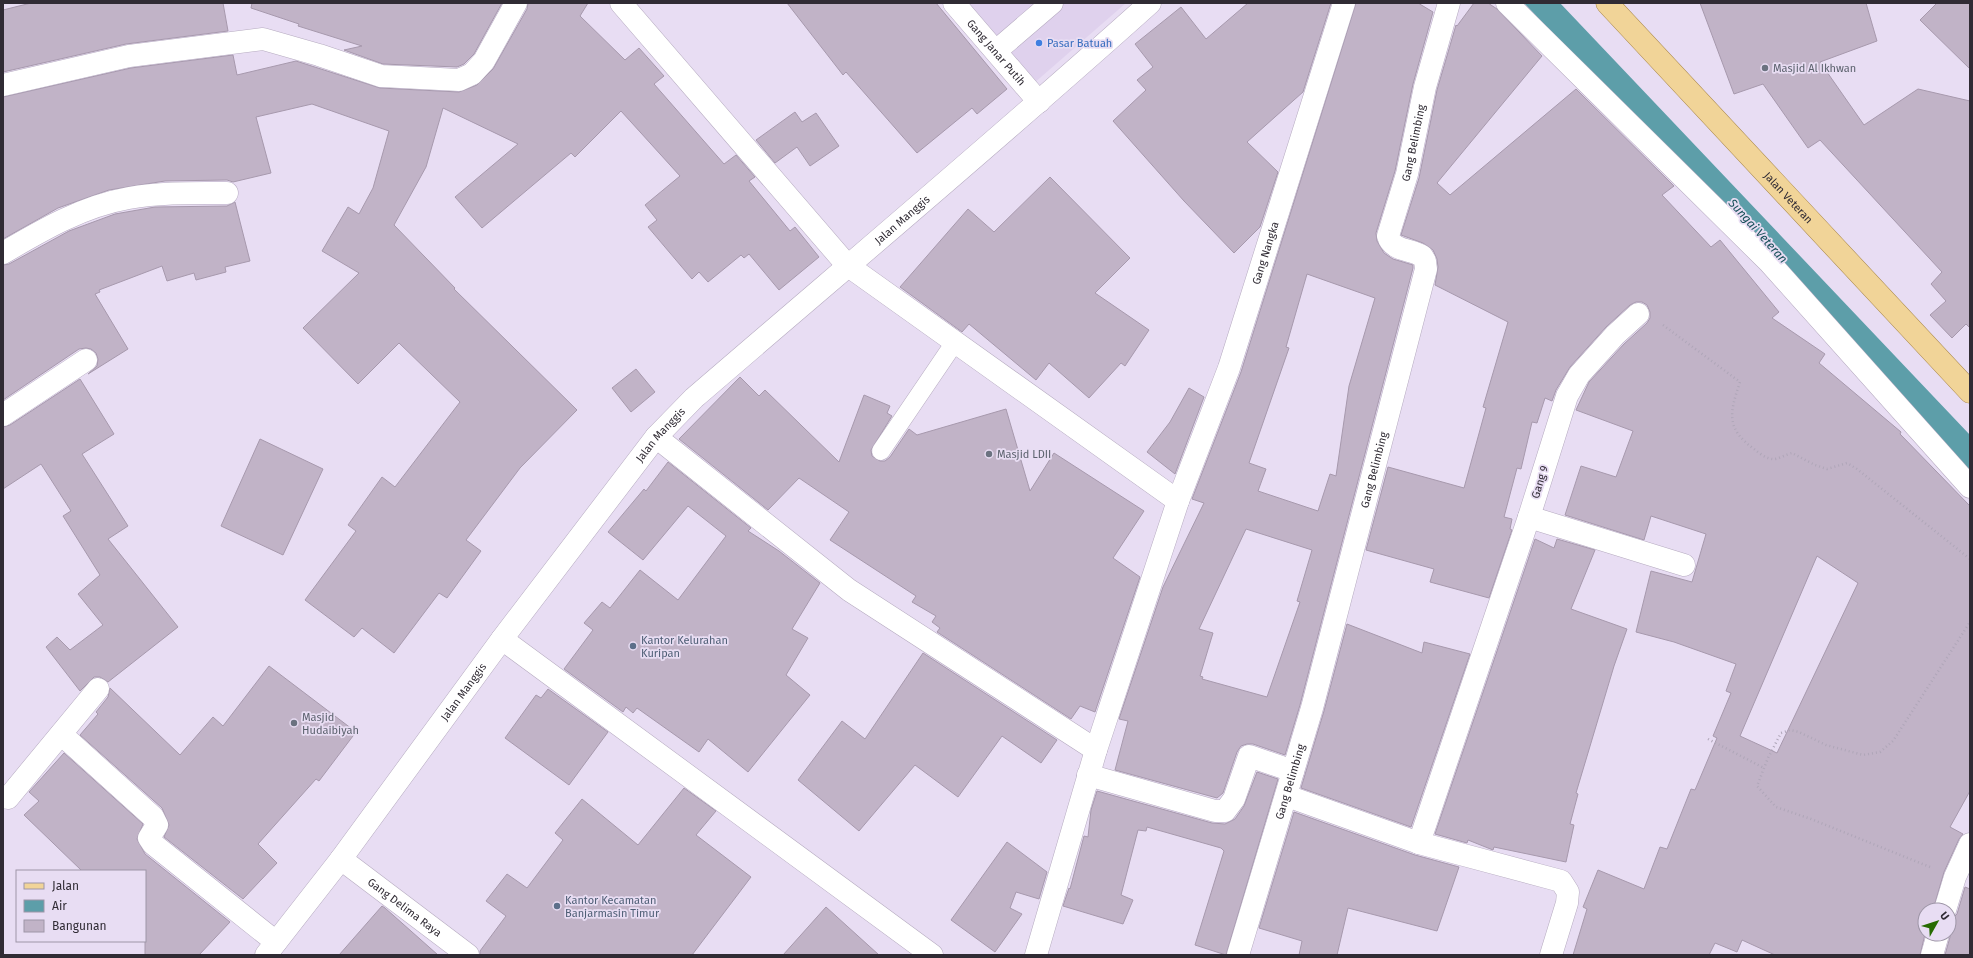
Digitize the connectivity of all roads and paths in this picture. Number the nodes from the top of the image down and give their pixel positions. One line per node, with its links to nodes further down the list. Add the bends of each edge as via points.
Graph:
1 (516, 3): 11 (street, via 484,61 472,74 459,80 381,76 263,39 129,56)
2 (621, 3): 15 (street)
3 (954, 3): 10 (street, Gang Janar Putih)
4 (1052, 3): 10 (street)
5 (1150, 3): 12 (street, Jalan Manggis)
6 (1344, 3): 24 (street, Gang Nangka, via 1229,368)
7 (1449, 3): 35 (street, Gang Belimbing, via 1424,87 1407,174 1388,236 1389,242 1394,246 1422,256 1426,269 1312,708)
8 (1507, 3): 23 (street, via 1768,262)
9 (1607, 3): 19 (main road, Jalan Veteran)
10 (996, 51): 12 (street, Gang Janar Putih)
11 (3, 84)
12 (1039, 102): 15 (street, Jalan Manggis)
13 (227, 193): 14 (street, via 176,192 128,198 74,215)
14 (3, 253)
15 (847, 266): 17 (street); 21 (street, Jalan Manggis, via 694,398)
16 (1638, 314): 25 (street, Gang 9, via 1579,375 1567,396); 26 (path, via 1653,318 1740,382 1732,407 1734,429 1745,443 1774,460 1792,453 1827,469 1847,463)
17 (955, 342): 22 (lane); 24 (street)
18 (86, 360): 20 (street)
19 (1970, 392)
20 (3, 415)
21 (656, 436): 29 (street, Jalan Manggis); 33 (street, via 849,590)
22 (882, 451)
23 (1970, 487)
24 (1178, 501): 33 (street, Gang Nangka)
25 (1529, 517): 27 (street); 39 (street, Gang 9)
26 (1970, 559)
27 (1684, 565)
28 (1970, 622): 34 (path, via 1893,741 1880,752 1863,755 1826,745 1790,730 1782,733)
29 (502, 639): 41 (street, Jalan Manggis); 47 (street)
30 (98, 689): 31 (street)
31 (61, 734): 38 (street); 45 (street, via 153,818 156,825 149,838 153,844)
32 (1708, 739): 34 (path)
33 (1096, 750): 36 (street, Gang Nangka)
34 (1764, 768): 42 (path, via 1757,786 1776,807)
35 (1293, 771): 36 (street, via 1249,756 1234,799 1225,811 1215,811); 37 (street, Gang Belimbing)
36 (1088, 776): 48 (street, Gang Nangka)
37 (1287, 796): 39 (street); 49 (street, Gang Belimbing)
38 (4, 803)
39 (1419, 844): 50 (street, via 1561,881 1568,892)
40 (1970, 844): 42 (street)
41 (341, 859): 45 (street, Jalan Manggis); 46 (street, Gang Delima Raya)
42 (1955, 877): 43 (street)
43 (1947, 902)
44 (1936, 942): 51 (street)
45 (271, 949)
46 (468, 955)
47 (932, 955)
48 (1036, 955)
49 (1238, 955)
50 (1551, 955)
51 (1932, 955)

